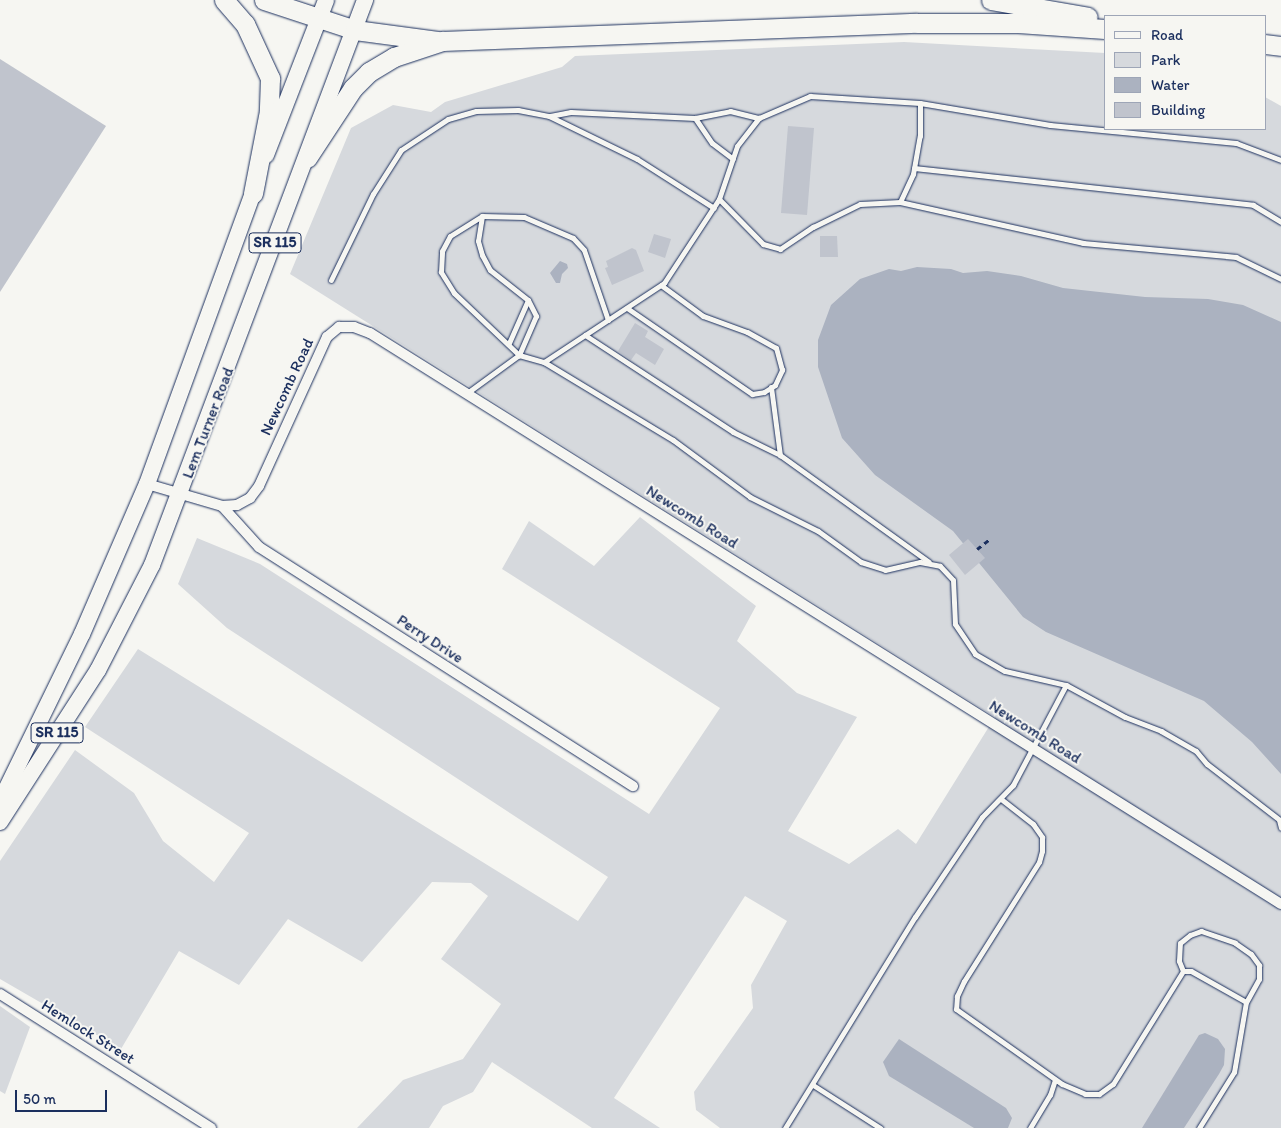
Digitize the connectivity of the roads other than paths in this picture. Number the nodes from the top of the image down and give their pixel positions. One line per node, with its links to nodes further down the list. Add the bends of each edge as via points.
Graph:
1 (224, 0): 19 (highway, via 252,36 270,78 269,111)
2 (264, 0): 6 (highway)
3 (326, 0): 6 (main road, SR 115)
4 (365, 0): 9 (main road, Lem Turner Road / SR 115)
5 (991, 0): 7 (highway)
6 (320, 18): 9 (highway); 19 (main road, SR 115)
7 (1104, 19)
8 (1104, 29): 10 (highway, via 1018,23 917,23)
9 (355, 30): 10 (highway); 15 (main road, Lem Turner Road / SR 115)
10 (442, 41): 15 (highway, via 394,57 369,72 353,88)
11 (920, 103): 14 (lane, via 810,96); 17 (lane, via 1050,125 1236,143); 18 (lane, via 920,136)
12 (550, 116): 13 (lane, via 579,112); 22 (lane, via 637,159); 26 (lane, via 518,110 476,111 448,119 416,138 384,174)
13 (695, 118): 14 (lane, via 730,111); 16 (lane, via 712,144)
14 (759, 118): 16 (lane, via 737,146)
15 (307, 158): 39 (main road, Lem Turner Road / SR 115)
16 (733, 160): 20 (lane)
17 (1281, 160)
18 (914, 168): 21 (lane); 24 (lane, via 1253,205)
19 (253, 192): 38 (main road, SR 115)
20 (720, 199): 21 (lane, via 763,244 780,249 813,227 860,204); 22 (lane)
21 (900, 202): 25 (lane, via 1083,244 1236,257)
22 (714, 208): 27 (lane)
23 (482, 216): 28 (lane, via 478,240 490,270); 30 (lane, via 524,216 573,238 584,250); 32 (lane, via 450,236 442,251 441,272 454,293)
24 (1281, 222)
25 (1281, 279)
26 (331, 280)
27 (661, 285): 29 (lane); 35 (lane, via 703,316 747,332 776,348 782,370)
28 (528, 300): 32 (lane); 33 (lane, via 536,316)
29 (627, 308): 30 (lane); 35 (lane, via 752,394)
30 (608, 320): 31 (lane)
31 (585, 335): 34 (lane); 37 (lane, via 733,432)
32 (509, 343): 33 (lane)
33 (519, 355): 34 (lane); 36 (lane)
34 (544, 362): 41 (lane, via 673,440 750,497 818,532 861,562 885,570)
35 (771, 387): 37 (lane)
36 (466, 393): 40 (street, Newcomb Road, via 370,333 354,327 339,327 323,345 259,486 250,498 237,505); 43 (street, Newcomb Road)
37 (780, 455): 41 (lane)
38 (147, 484): 39 (street, Newcomb Road); 46 (main road, SR 115, via 82,634)
39 (181, 494): 40 (street, Newcomb Road); 48 (main road, Lem Turner Road / SR 115, via 152,565 114,642)
40 (222, 506): 44 (street, Perry Drive, via 259,548)
41 (930, 562): 42 (lane, via 940,566 953,580 955,624 975,654 1005,670)
42 (1066, 685): 43 (lane); 47 (lane, via 1196,751 1207,764)
43 (1035, 749): 45 (lane); 50 (street, Newcomb Road)
44 (633, 786)
45 (1001, 799): 54 (lane, via 1033,824 1042,837 1042,851 1039,862 964,982 957,996 956,1009); 55 (lane, via 982,818 915,917)
46 (0, 802)
47 (1280, 820): 49 (lane)
48 (0, 822)
49 (1281, 828)
50 (1281, 904)
51 (1183, 972): 53 (lane, via 1191,971); 53 (lane, via 1179,961 1180,943 1190,935 1201,931 1235,943 1251,954 1259,966 1259,979); 54 (lane, via 1113,1084 1099,1094 1084,1094)
52 (0, 994): 56 (street, Hemlock Street)
53 (1246, 1002): 60 (lane, via 1234,1072)
54 (1055, 1080): 59 (lane)
55 (813, 1085): 57 (lane); 58 (lane)
56 (211, 1128)
57 (786, 1128)
58 (880, 1128)
59 (1030, 1128)
60 (1199, 1128)

